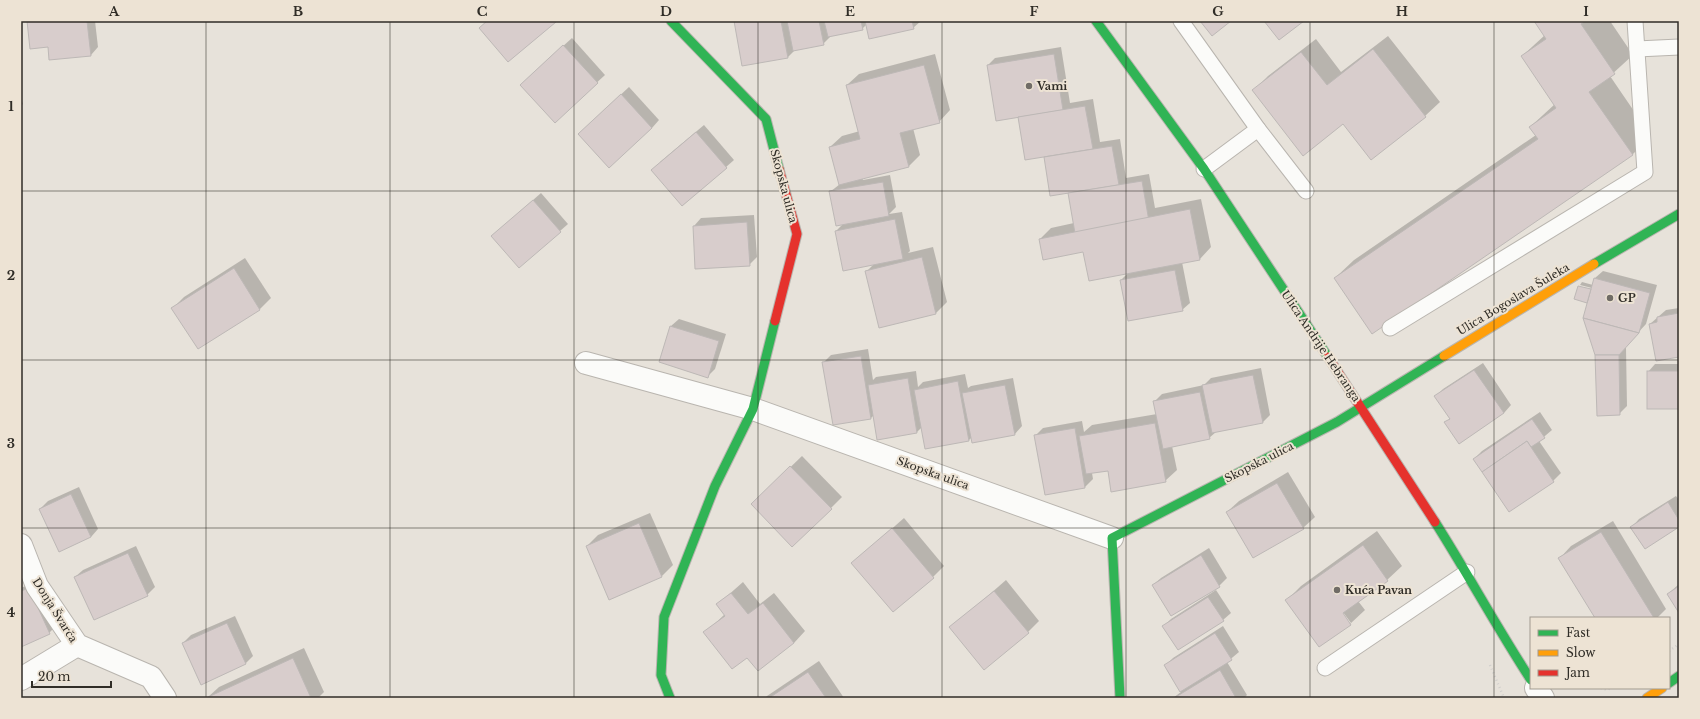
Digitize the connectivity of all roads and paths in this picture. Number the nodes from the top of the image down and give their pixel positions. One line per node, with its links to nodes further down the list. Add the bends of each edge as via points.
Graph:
1 (671, 21): 14 (street, Skopska ulica, via 766,119 796,234)
2 (1096, 21): 8 (street, Ulica Andrije Hebranga)
3 (1181, 21): 7 (lane)
4 (1635, 21): 6 (lane)
5 (1679, 47): 6 (lane)
6 (1637, 48): 11 (lane, via 1645,172)
7 (1258, 129): 8 (lane); 9 (lane)
8 (1204, 169): 13 (street, Ulica Andrije Hebranga)
9 (1306, 191)
10 (1679, 214): 13 (street, Ulica Bogoslava Šuleka)
11 (1390, 328)
12 (586, 363): 14 (street, Skopska ulica)
13 (1361, 406): 15 (street, Skopska ulica, via 1337,422); 17 (street, Ulica Andrije Hebranga)
14 (753, 409): 15 (street, Skopska ulica); 29 (street, Skopska ulica, via 715,486 664,617 661,675)
15 (1112, 538): 30 (street)
16 (21, 545): 19 (street, Donja Švarča, via 37,586)
17 (1467, 572): 21 (lane); 23 (street, Ulica Andrije Hebranga)
18 (1679, 644): 20 (path)
19 (77, 645): 24 (street); 28 (street, Donja Švarča, via 151,677)
20 (1670, 650)
21 (1325, 668)
22 (1679, 676): 25 (street)
23 (1530, 678)
24 (21, 679)
25 (1670, 682)
26 (1537, 689): 31 (street)
27 (1660, 689): 32 (street)
28 (165, 698)
29 (670, 698)
30 (1120, 698)
31 (1543, 698)
32 (1647, 698)

